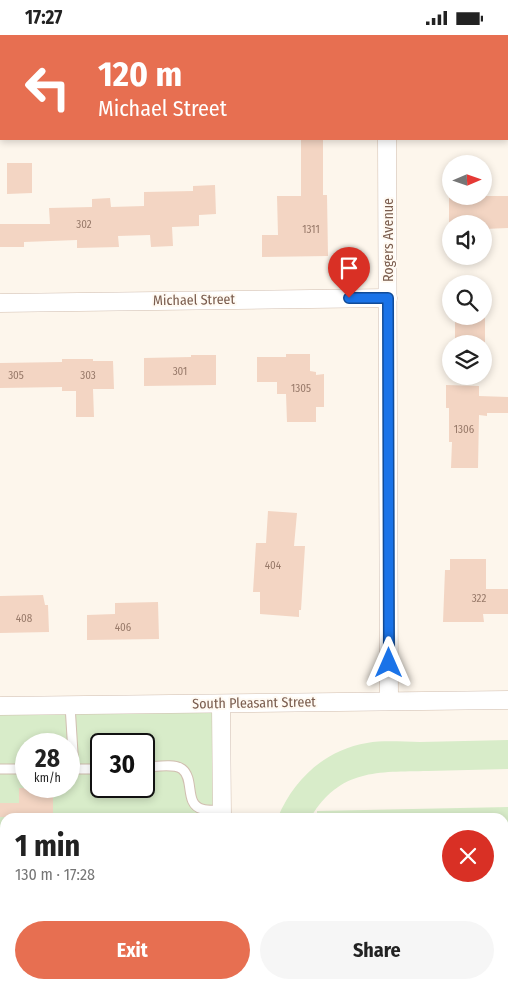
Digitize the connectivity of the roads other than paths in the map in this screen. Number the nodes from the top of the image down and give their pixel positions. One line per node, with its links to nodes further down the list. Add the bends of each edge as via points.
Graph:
1 (387, 140): 2 (street, Rogers Avenue)
2 (388, 298): 3 (street, Michael Street); 5 (street, Rogers Avenue)
3 (0, 303)
4 (508, 700): 5 (street, South Pleasant Street)
5 (389, 701): 6 (street, South Pleasant Street)
6 (221, 704): 7 (street, South Pleasant Street); 14 (street)
7 (70, 705): 8 (street, South Pleasant Street); 9 (lane)
8 (0, 706)
9 (71, 733)
10 (155, 767): 13 (lane, via 183,769 195,805)
11 (0, 769): 12 (lane)
12 (15, 769)
13 (218, 813)
14 (222, 813)

